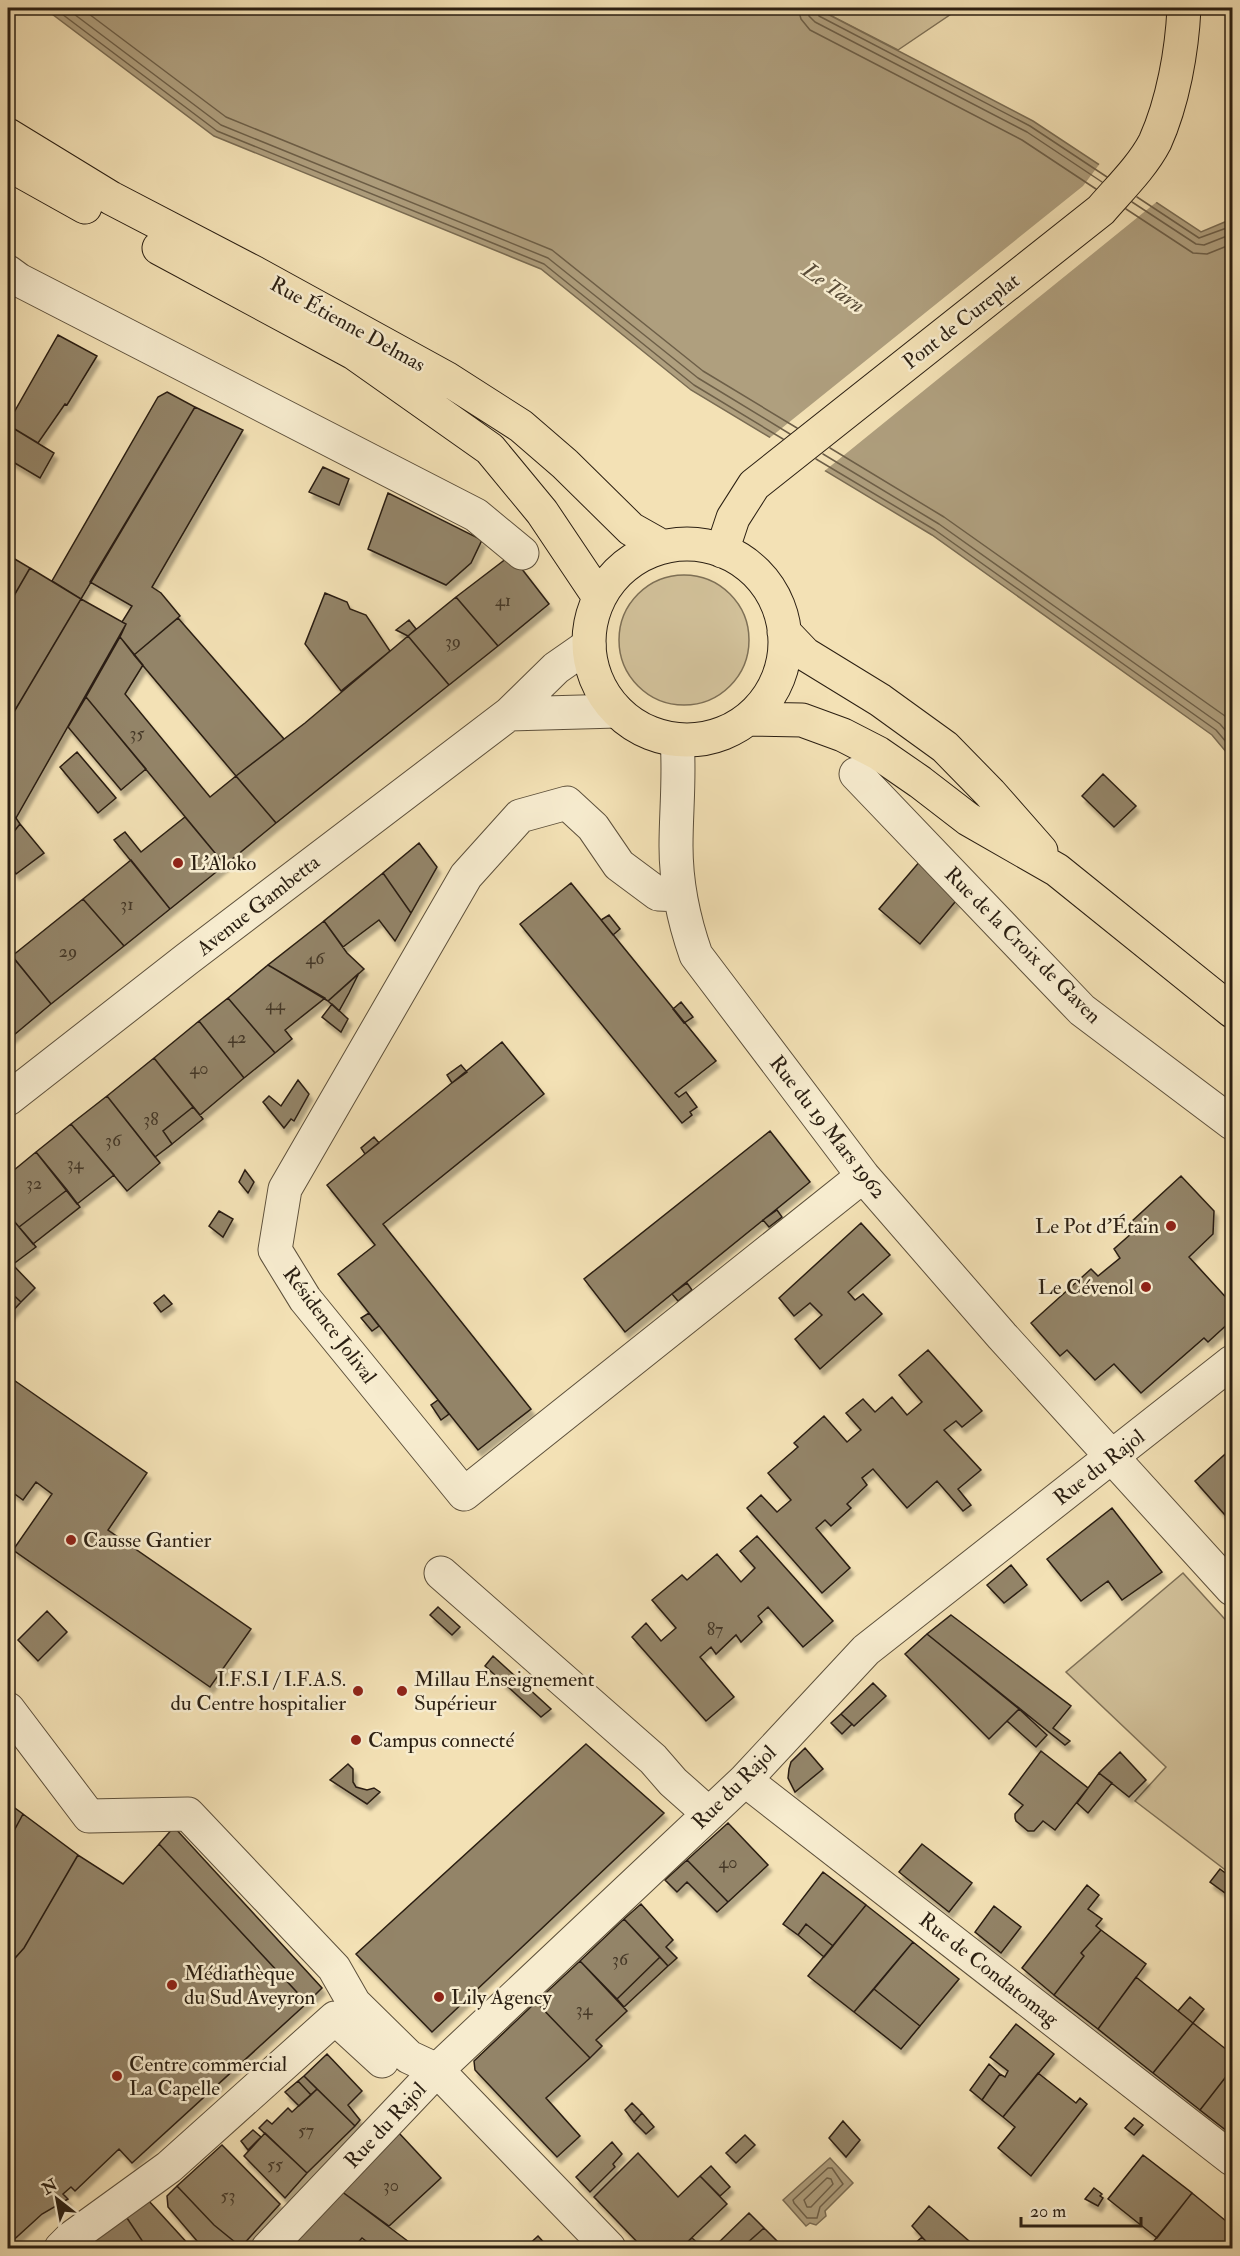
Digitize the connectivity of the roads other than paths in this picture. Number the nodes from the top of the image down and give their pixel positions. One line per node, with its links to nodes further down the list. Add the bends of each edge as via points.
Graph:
1 (1184, 8): 6 (main road, Pont de Cureplat, via 1183,37 1172,90 1154,142 1132,174 1101,210 754,485 733,518)
2 (8, 135): 5 (main road, Rue Étienne Delmas, via 111,198 446,378 521,426 566,464 631,529)
3 (8, 164): 8 (main road, Rue Étienne Delmas, via 354,353 490,449 542,512)
4 (8, 272): 7 (street, via 476,515)
5 (663, 547): 6 (main road, via 693,544); 8 (main road, via 626,565)
6 (722, 550): 9 (main road, via 738,558 765,582)
7 (522, 553)
8 (599, 597): 10 (main road, via 589,628)
9 (784, 632): 13 (main road, via 784,651 773,689); 16 (main road, via 805,654 880,700 945,747)
10 (589, 645): 11 (main road, via 596,680); 12 (street, Avenue Gambetta, via 556,669)
11 (616, 711): 12 (street); 14 (main road, via 644,731)
12 (509, 714): 19 (street, Avenue Gambetta)
13 (748, 719): 14 (main road, via 726,732 702,739); 16 (main road, via 802,720 843,735 878,753 968,819)
14 (677, 740): 17 (street, Rue du 19 Mars 1962, via 676,849)
15 (856, 774): 20 (street, Rue de la Croix de Gaven, via 1082,1010)
16 (1057, 870): 18 (main road)
17 (680, 895): 21 (street, Rue du 19 Mars 1962, via 696,956); 21 (street, Résidence Jolival, via 658,894 619,865 593,827 567,803 520,816 466,876 285,1189 275,1250 305,1299 464,1494)
18 (1233, 1011)
19 (8, 1100)
20 (1233, 1123)
21 (863, 1176): 23 (street, Rue du 19 Mars 1962)
22 (1233, 1362): 23 (street, Rue du Rajol)
23 (1111, 1457): 25 (street, Rue du 19 Mars 1962); 27 (street, Rue du Rajol, via 866,1650)
24 (441, 1574): 28 (street, via 653,1759)
25 (1233, 1589)
26 (8, 1709): 29 (street, via 89,1816 188,1814 334,1968 354,2003 409,2057)
27 (745, 1780): 28 (street, Rue du Rajol); 30 (street, Rue de Condatomag)
28 (709, 1814): 29 (street, Rue du Rajol)
29 (437, 2070): 31 (street, via 398,2076 335,2018 169,2167); 32 (street, Rue du Rajol); 33 (street)
30 (1233, 2159)
31 (61, 2248)
32 (268, 2248)
33 (609, 2248)

